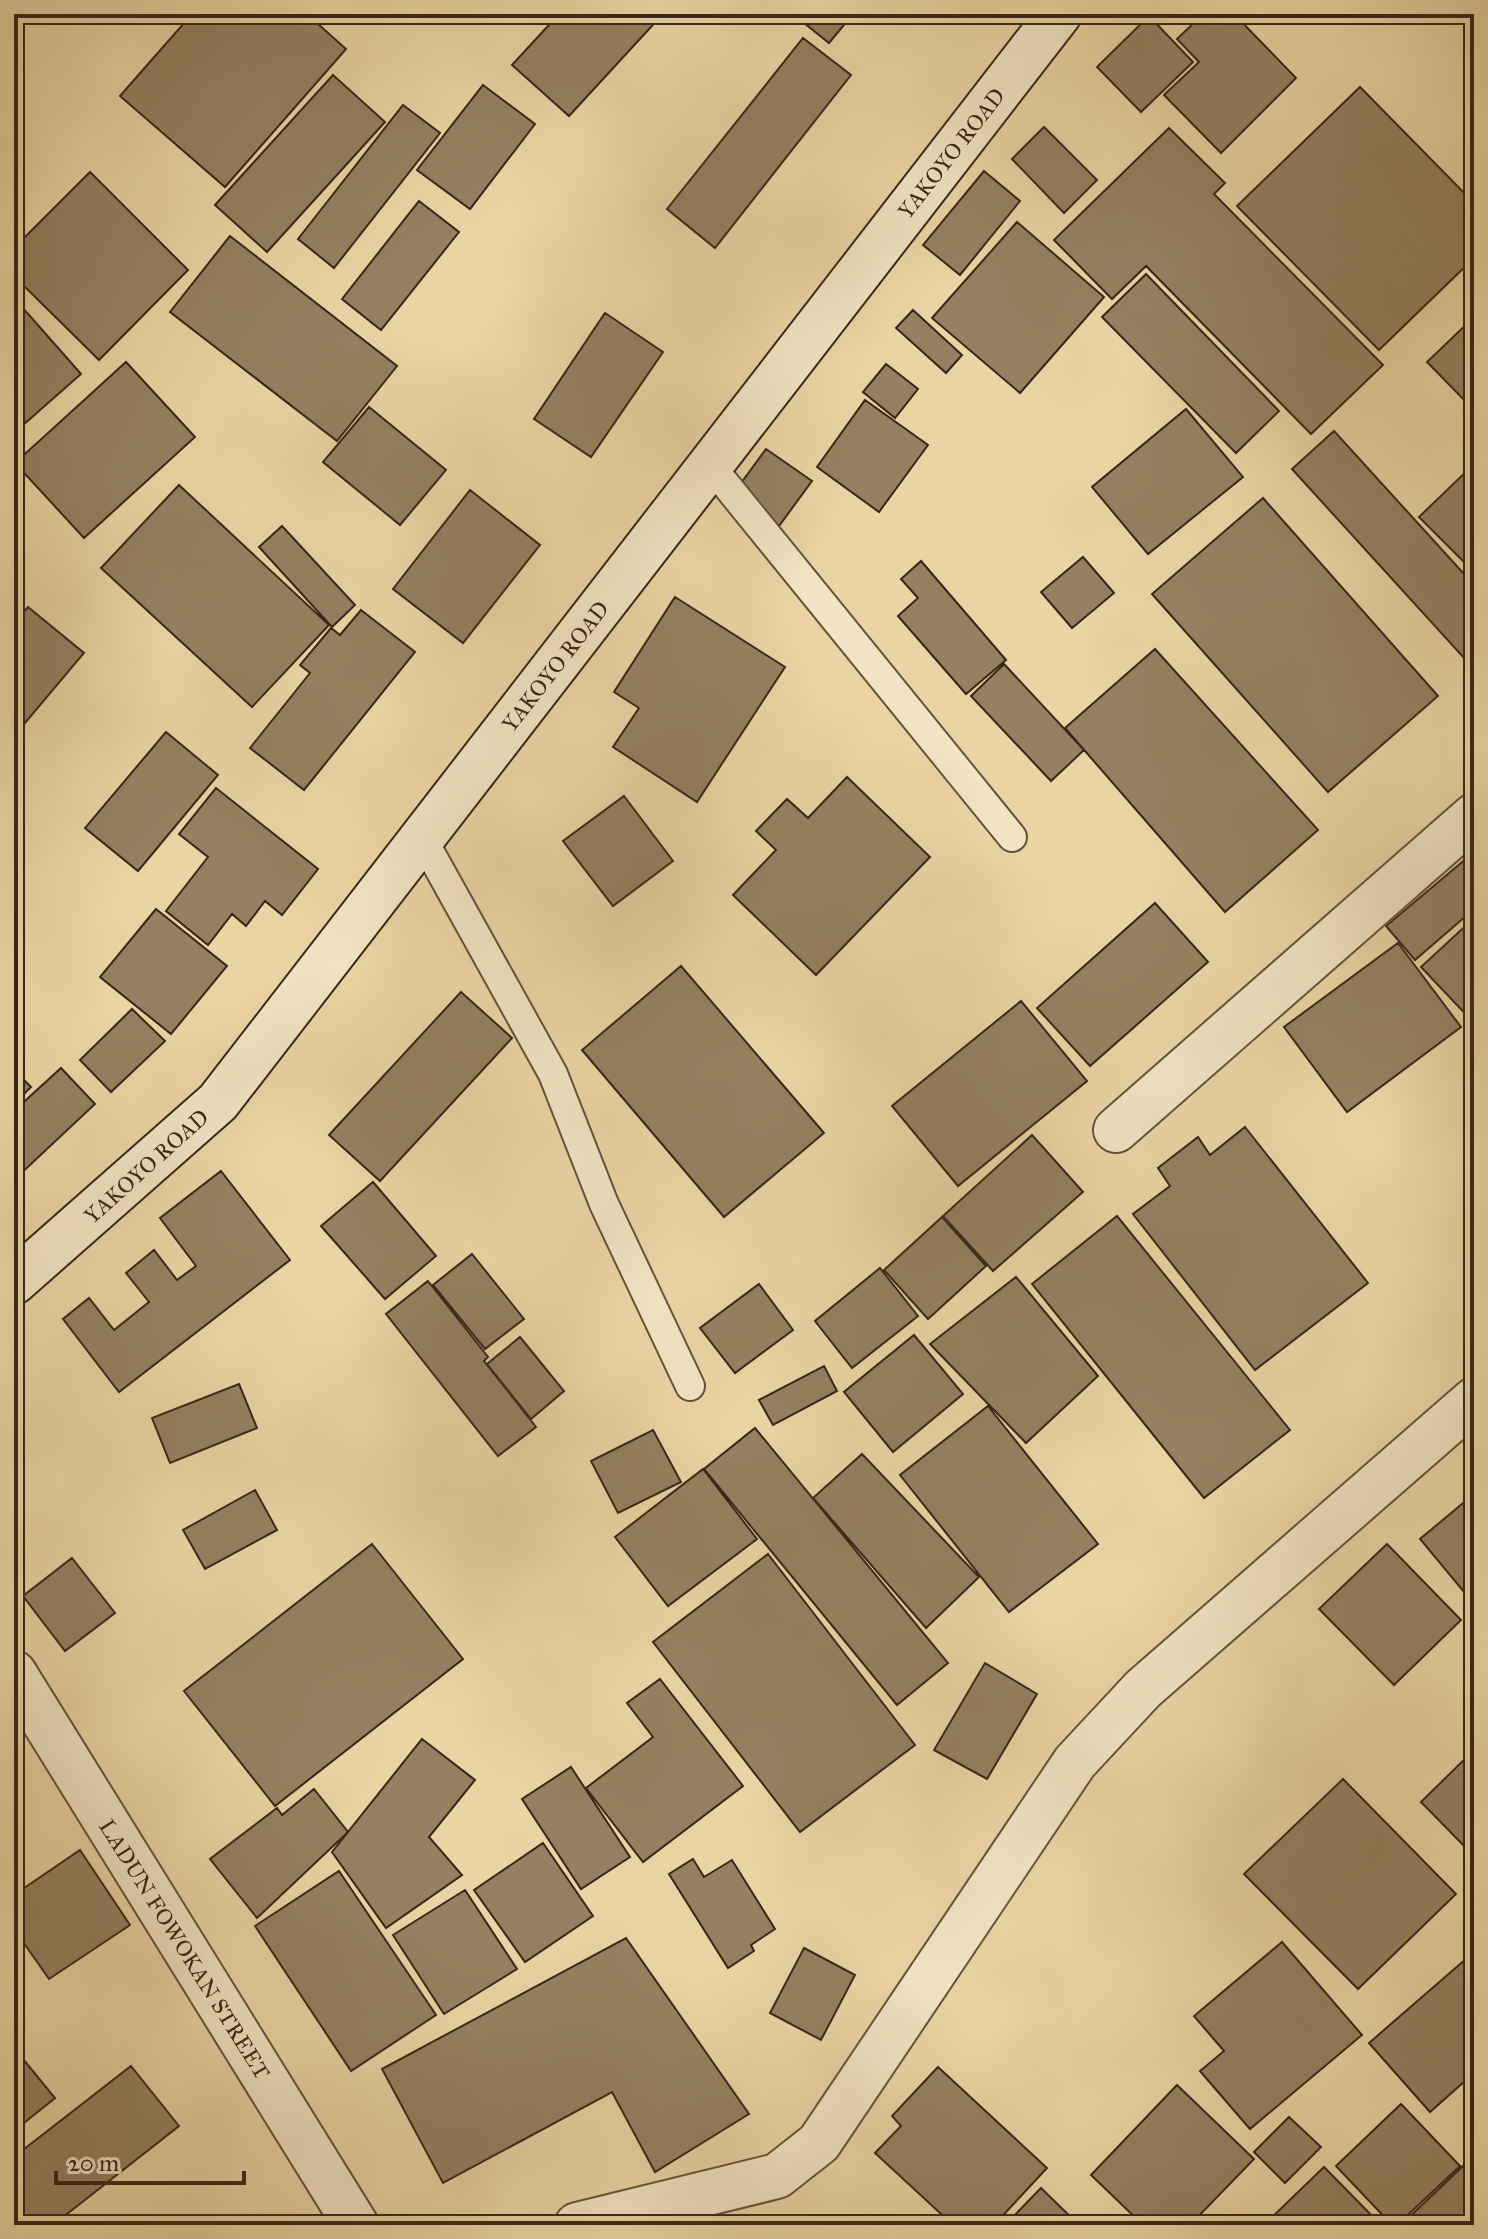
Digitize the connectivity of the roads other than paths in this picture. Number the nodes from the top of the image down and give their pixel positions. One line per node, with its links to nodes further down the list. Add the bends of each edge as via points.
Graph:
1 (1059, 14): 2 (street, YAKOYO ROAD)
2 (710, 465): 4 (lane); 5 (street, YAKOYO ROAD)
3 (1474, 816): 6 (street)
4 (1012, 837)
5 (422, 838): 7 (street, YAKOYO ROAD, via 218,1102); 8 (lane, via 553,1074 604,1204)
6 (1116, 1130)
7 (14, 1282)
8 (690, 1386)
9 (1474, 1400): 12 (street, via 1143,1689 1075,1762 819,2143 777,2176)
10 (14, 1673): 11 (street, LADUN FOWOKAN STREET)
11 (356, 2225)
12 (577, 2225)

